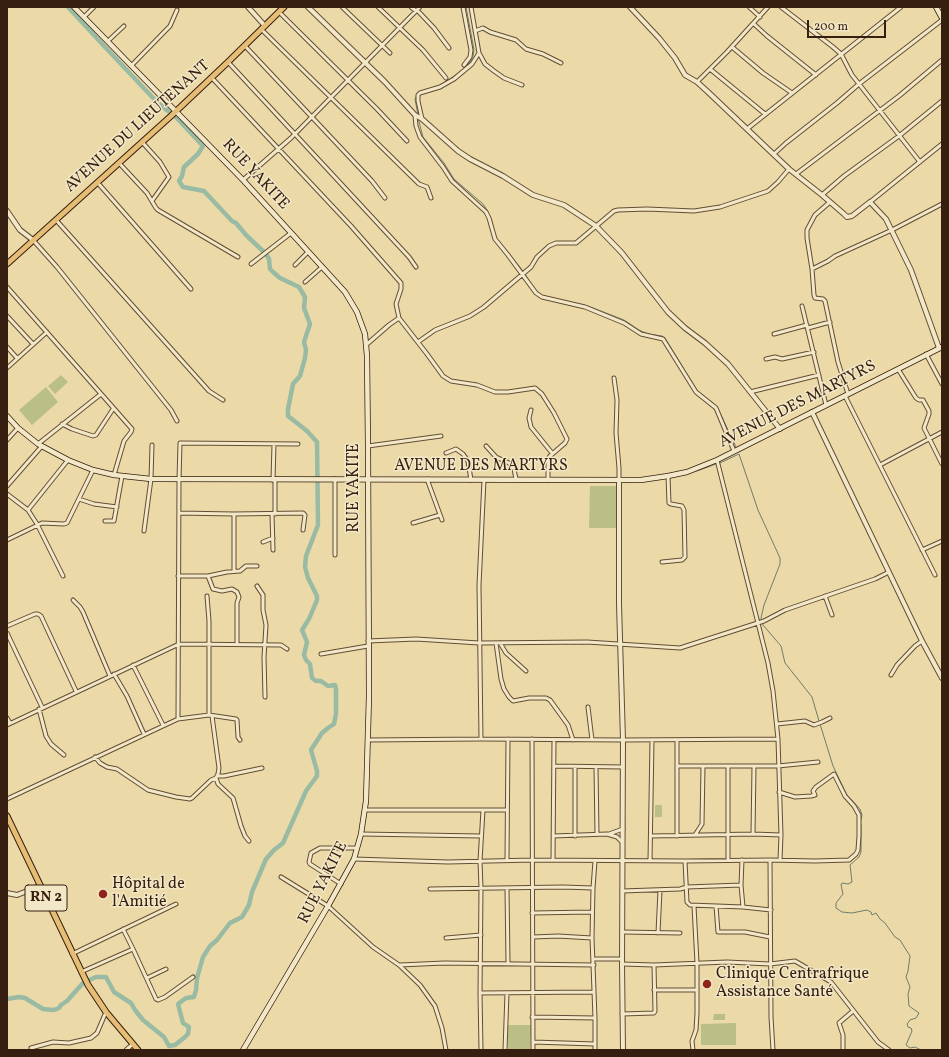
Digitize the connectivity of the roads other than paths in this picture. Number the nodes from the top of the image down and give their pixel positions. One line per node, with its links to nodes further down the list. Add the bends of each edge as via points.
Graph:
1 (74, 7): 21 (main road, RUE YAKITE)
2 (94, 7): 21 (street)
3 (248, 7): 26 (street)
4 (284, 7): 20 (main road, AVENUE DU LIEUTENANT)
5 (308, 7): 39 (street)
6 (342, 7): 30 (street)
7 (378, 7): 27 (street)
8 (411, 7): 19 (street)
9 (420, 7): 19 (street)
10 (463, 7): 41 (street, via 471,50 470,57)
11 (471, 7): 28 (street)
12 (630, 7): 48 (street, via 660,38 685,75)
13 (749, 7): 22 (street)
14 (768, 7): 22 (street)
15 (781, 7): 36 (street)
16 (901, 7): 36 (street)
17 (936, 7): 23 (main road)
18 (177, 10): 42 (street, via 170,26)
19 (416, 11): 27 (street); 33 (street, via 434,28)
20 (279, 12): 26 (main road, AVENUE DU LIEUTENANT); 47 (street)
21 (84, 17): 29 (main road, RUE YAKITE)
22 (760, 17): 24 (street)
23 (942, 19): 49 (street)
24 (754, 24): 32 (street); 44 (street)
25 (124, 26): 29 (street)
26 (264, 28): 31 (main road, AVENUE DU LIEUTENANT); 52 (street)
27 (400, 28): 30 (street); 46 (street, via 423,50)
28 (475, 31): 35 (street); 40 (street, via 483,28 517,40 526,49)
29 (108, 41): 42 (main road, RUE YAKITE)
30 (383, 45): 34 (street); 39 (street)
31 (245, 46): 38 (main road, AVENUE DU LIEUTENANT); 58 (street)
32 (732, 47): 43 (street); 51 (street)
33 (449, 48)
34 (390, 53)
35 (479, 53): 50 (street, via 485,64 494,71); 59 (street, via 472,64 454,79 440,88 418,95)
36 (841, 54): 44 (street); 49 (street)
37 (942, 60): 54 (street)
38 (228, 62): 45 (main road, AVENUE DU LIEUTENANT); 61 (street)
39 (365, 63): 47 (street); 57 (street)
40 (561, 63)
41 (464, 65)
42 (132, 66): 55 (main road, RUE YAKITE)
43 (710, 69): 48 (street); 56 (street)
44 (816, 75): 51 (street)
45 (212, 78): 55 (main road, AVENUE DU LIEUTENANT); 66 (street)
46 (446, 78)
47 (348, 80): 52 (street); 63 (street)
48 (697, 82): 60 (street)
49 (858, 84): 54 (street); 67 (street, via 836,105)
50 (522, 85)
51 (792, 93): 56 (street)
52 (331, 97): 58 (street); 76 (street, via 419,184 427,187)
53 (942, 101): 62 (street)
54 (879, 110): 62 (street); 71 (street)
55 (174, 113): 64 (main road, AVENUE DU LIEUTENANT); 72 (main road, RUE YAKITE)
56 (765, 114): 60 (street)
57 (415, 115): 59 (street); 95 (street, via 420,137 452,181 486,212 495,239)
58 (312, 117): 61 (street); 75 (street, via 372,181)
59 (421, 118): 83 (street, via 470,159 535,196 564,205)
60 (747, 129): 67 (street)
61 (295, 133): 66 (street); 93 (street)
62 (899, 136): 68 (street); 74 (street)
63 (407, 141)
64 (142, 142): 69 (main road, AVENUE DU LIEUTENANT); 77 (street, via 160,162 169,177)
65 (942, 144): 68 (street)
66 (279, 149): 72 (street); 101 (street, via 401,283 396,304)
67 (774, 154): 70 (street)
68 (920, 162): 79 (street)
69 (119, 163): 73 (main road, AVENUE DU LIEUTENANT); 77 (street)
70 (789, 169): 71 (street); 83 (street, via 768,191 720,207 694,211 618,210)
71 (796, 174): 74 (street)
72 (243, 180): 85 (main road, RUE YAKITE)
73 (97, 182): 82 (main road, AVENUE DU LIEUTENANT); 98 (street)
74 (822, 195): 78 (street)
75 (384, 198)
76 (431, 198)
77 (152, 201): 88 (street, via 158,210)
78 (830, 202): 79 (street, via 850,217); 94 (street, via 815,214 807,230)
79 (870, 202): 84 (street, via 888,221)
80 (942, 204): 84 (street)
81 (7, 211): 86 (street, via 20,230)
82 (56, 220): 86 (main road, AVENUE DU LIEUTENANT); 123 (street, via 209,391)
83 (596, 226): 95 (street, via 574,243 549,246); 120 (street, via 622,253 668,312 726,362)
84 (892, 230): 94 (street); 110 (street, via 911,270)
85 (291, 233): 87 (main road, RUE YAKITE); 90 (street)
86 (33, 240): 89 (main road, AVENUE DU LIEUTENANT); 129 (street, via 171,410)
87 (308, 252): 91 (street); 92 (main road, RUE YAKITE)
88 (238, 257)
89 (7, 264)
90 (251, 264)
91 (294, 265)
92 (322, 266): 96 (street); 108 (main road, RUE YAKITE, via 352,301 361,322)
93 (416, 267)
94 (812, 269): 102 (street, via 815,298 824,300)
95 (524, 273): 106 (street, via 484,307 470,316 435,330); 143 (street, via 536,293 542,297 585,307 624,323 641,334 663,339 697,393 716,408)
96 (305, 282)
97 (7, 287): 104 (street)
98 (191, 289)
99 (802, 306): 103 (street)
100 (7, 316): 107 (street)
101 (399, 318): 106 (street); 108 (street)
102 (830, 322): 103 (street); 122 (street)
103 (808, 327): 105 (street); 111 (street)
104 (47, 332): 107 (street); 121 (street)
105 (774, 334)
106 (418, 342): 144 (street, via 448,380 477,385 501,393 531,388 539,390 567,439)
107 (33, 344): 113 (street)
108 (366, 345): 141 (main road, RUE YAKITE)
109 (7, 347): 113 (street)
110 (941, 347): 112 (main road, AVENUE DES MARTYRS)
111 (814, 352): 114 (street, via 782,359); 117 (street)
112 (926, 354): 116 (main road, AVENUE DES MARTYRS); 119 (street)
113 (17, 358): 115 (street)
114 (766, 359)
115 (7, 368)
116 (898, 369): 122 (main road, AVENUE DES MARTYRS); 135 (street, via 917,400 923,400 929,411 924,427)
117 (819, 375): 120 (street); 124 (street)
118 (614, 378): 164 (street)
119 (942, 384)
120 (750, 392): 132 (street)
121 (101, 394): 125 (street); 130 (street)
122 (846, 395): 124 (main road, AVENUE DES MARTYRS); 149 (street)
123 (223, 400)
124 (826, 405): 127 (main road, AVENUE DES MARTYRS)
125 (113, 408): 130 (street, via 93,436); 151 (street, via 132,430 124,441)
126 (531, 410): 144 (street, via 531,427)
127 (812, 412): 132 (main road, AVENUE DES MARTYRS); 190 (street)
128 (7, 416): 131 (main road, AVENUE DES MARTYRS)
129 (177, 421)
130 (62, 424): 139 (street)
131 (18, 428): 136 (street); 139 (main road, AVENUE DES MARTYRS)
132 (780, 429): 143 (main road, AVENUE DES MARTYRS)
133 (942, 432): 135 (street)
134 (441, 436): 141 (street)
135 (929, 439): 148 (street); 149 (street)
136 (7, 440)
137 (274, 444): 138 (street); 157 (street, via 180,443); 158 (street)
138 (298, 444)
139 (40, 445): 146 (main road, AVENUE DES MARTYRS); 165 (street)
140 (152, 445): 154 (street)
141 (368, 446): 156 (main road, RUE YAKITE)
142 (486, 446): 162 (street, via 496,457 514,468)
143 (735, 452): 147 (main road, AVENUE DES MARTYRS)
144 (552, 453): 163 (street, via 548,459)
145 (446, 454): 160 (street, via 456,449 463,454 469,464)
146 (68, 460): 150 (main road, AVENUE DES MARTYRS); 169 (street)
147 (717, 460): 153 (main road, AVENUE DES MARTYRS, via 690,471); 200 (street)
148 (942, 464)
149 (880, 465): 185 (street)
150 (93, 470): 151 (main road, AVENUE DES MARTYRS); 167 (street)
151 (114, 475): 152 (main road, AVENUE DES MARTYRS)
152 (122, 476): 154 (main road, AVENUE DES MARTYRS); 168 (street)
153 (668, 476): 164 (main road, AVENUE DES MARTYRS); 187 (street, via 669,503 682,506 684,510 685,557 682,560)
154 (150, 479): 157 (main road, AVENUE DES MARTYRS); 179 (street)
155 (335, 479): 156 (main road, AVENUE DES MARTYRS); 158 (main road, AVENUE DES MARTYRS); 186 (street)
156 (368, 479): 159 (main road, AVENUE DES MARTYRS); 210 (main road, RUE YAKITE)
157 (179, 480): 158 (main road, AVENUE DES MARTYRS); 170 (street)
158 (274, 480): 172 (street)
159 (426, 480): 160 (main road, AVENUE DES MARTYRS); 173 (street)
160 (471, 480): 161 (main road, AVENUE DES MARTYRS)
161 (484, 480): 162 (main road, AVENUE DES MARTYRS); 204 (street)
162 (516, 480): 163 (main road, AVENUE DES MARTYRS)
163 (548, 480): 164 (main road, AVENUE DES MARTYRS)
164 (619, 480): 211 (street)
165 (7, 486)
166 (7, 494): 169 (street)
167 (79, 499): 168 (street); 176 (street, via 67,523)
168 (117, 507): 175 (street, via 114,521)
169 (28, 510): 176 (street)
170 (179, 513): 171 (street); 193 (street)
171 (234, 514): 172 (street); 189 (street)
172 (273, 514): 178 (street, via 304,513); 180 (street)
173 (440, 515): 174 (street); 177 (street)
174 (442, 520)
175 (105, 521)
176 (37, 524): 181 (street); 192 (street)
177 (413, 524)
178 (303, 530)
179 (144, 531)
180 (273, 538): 183 (street); 184 (street)
181 (7, 540)
182 (942, 541): 185 (street)
183 (263, 542)
184 (273, 550)
185 (922, 550): 191 (street)
186 (335, 555)
187 (662, 562)
188 (257, 566): 189 (street, via 246,566 241,571)
189 (234, 572): 194 (street)
190 (889, 572): 197 (street); 203 (street)
191 (935, 575)
192 (63, 576)
193 (178, 576): 194 (street); 206 (street)
194 (208, 576): 208 (street, via 213,589 232,589 237,592)
195 (257, 586): 209 (street, via 263,595)
196 (207, 596): 207 (street)
197 (825, 596): 199 (street); 200 (street, via 785,610)
198 (73, 600): 217 (street, via 83,612)
199 (832, 615)
200 (759, 623): 211 (street, via 680,648); 230 (street, via 773,690)
201 (7, 626): 220 (street, via 35,614 41,616)
202 (7, 633): 222 (street)
203 (922, 641): 218 (street, via 897,665); 219 (street)
204 (479, 643): 205 (street); 210 (street, via 416,639); 233 (street)
205 (498, 643): 211 (street); 215 (street); 240 (street, via 501,679 509,697 513,701 529,698 550,700 568,726)
206 (179, 644): 207 (street); 214 (street); 228 (street)
207 (209, 644): 208 (street); 225 (street)
208 (237, 644): 209 (street)
209 (265, 644): 212 (street, via 281,645); 221 (street)
210 (368, 644): 213 (street); 238 (main road, RUE YAKITE)
211 (620, 644): 242 (street)
212 (288, 649)
213 (321, 654)
214 (133, 665): 216 (street); 231 (street)
215 (526, 671)
216 (114, 674): 217 (street); 232 (street)
217 (110, 676): 220 (street)
218 (891, 676)
219 (942, 678)
220 (76, 691): 222 (street)
221 (264, 697)
222 (42, 707): 224 (street)
223 (588, 707): 241 (street)
224 (39, 709): 229 (street); 245 (street, via 46,736)
225 (210, 715): 228 (street); 237 (street, via 236,719); 258 (street, via 219,768)
226 (7, 718): 229 (street)
227 (830, 718): 230 (street, via 814,725 805,721)
228 (178, 719): 231 (street)
229 (9, 724)
230 (777, 724): 236 (street)
231 (163, 725): 232 (street)
232 (144, 734): 246 (street)
233 (481, 739): 234 (street); 238 (street)
234 (508, 739): 235 (street); 263 (street)
235 (532, 739): 239 (street); 284 (street)
236 (778, 739): 244 (street); 253 (street)
237 (240, 740)
238 (368, 740): 261 (main road, RUE YAKITE)
239 (554, 740): 240 (street); 248 (street)
240 (573, 740): 241 (street)
241 (592, 740): 242 (street)
242 (623, 740): 243 (street); 256 (street)
243 (652, 740): 244 (street); 276 (street)
244 (676, 740): 249 (street)
245 (64, 755)
246 (96, 757): 258 (street, via 106,767 118,769 148,790 183,798 192,798); 260 (street)
247 (818, 762): 253 (street)
248 (554, 766): 254 (street); 274 (street)
249 (677, 766): 250 (street); 277 (street)
250 (703, 766): 251 (street); 270 (street, via 702,824)
251 (728, 766): 252 (street); 271 (street)
252 (754, 766): 253 (street); 269 (street)
253 (778, 766): 259 (street)
254 (575, 767): 255 (street); 275 (street)
255 (596, 767): 256 (street); 267 (street)
256 (623, 767): 265 (street)
257 (262, 768): 258 (street)
258 (216, 777): 278 (street, via 218,784 234,798 241,826)
259 (779, 792): 272 (street); 289 (street, via 795,797 815,795 813,791 816,787 834,774 858,814 859,836 857,853 849,860)
260 (7, 799)
261 (365, 810): 262 (street); 266 (main road, RUE YAKITE)
262 (483, 810): 263 (street); 273 (street)
263 (507, 810): 283 (street)
264 (7, 816): 296 (main road, RN 2)
265 (623, 829): 268 (street); 279 (street)
266 (361, 834): 273 (street); 280 (main road, RUE YAKITE)
267 (597, 834): 268 (street); 275 (street)
268 (607, 834): 279 (street, via 617,837)
269 (753, 834): 271 (street); 272 (street)
270 (695, 835): 271 (street); 277 (street)
271 (728, 835): 286 (street)
272 (781, 835): 289 (street)
273 (481, 836): 282 (street)
274 (554, 836): 275 (street); 285 (street)
275 (575, 836)
276 (651, 836): 277 (street); 292 (street)
277 (677, 836)
278 (249, 841)
279 (622, 842): 291 (street)
280 (358, 848): 281 (main road, RUE YAKITE); 295 (street, via 320,848 311,853 310,864)
281 (354, 860): 282 (street); 295 (main road, RUE YAKITE)
282 (480, 860): 283 (street); 299 (street)
283 (507, 860): 284 (street)
284 (533, 860): 285 (street); 298 (street)
285 (553, 860): 290 (street)
286 (728, 860): 287 (street); 293 (street)
287 (742, 860): 288 (street); 297 (street)
288 (770, 860): 289 (street); 312 (street)
289 (780, 860)
290 (595, 861): 291 (street); 301 (street)
291 (622, 861): 292 (street); 304 (street)
292 (650, 861): 293 (street)
293 (685, 861): 302 (street)
294 (281, 877): 308 (street)
295 (341, 884): 308 (main road, RUE YAKITE)
296 (40, 886): 306 (street, via 17,895); 325 (main road, RN 2)
297 (741, 886): 302 (street); 311 (street)
298 (533, 887): 300 (street); 301 (street); 314 (street)
299 (481, 888): 300 (street); 303 (street); 319 (street)
300 (507, 888): 329 (street)
301 (593, 888): 313 (street)
302 (687, 888): 305 (street); 309 (street, via 687,902)
303 (430, 889)
304 (622, 890): 305 (street); 316 (street)
305 (660, 890): 317 (street)
306 (7, 893)
307 (176, 904): 315 (street)
308 (328, 906): 333 (street, via 373,947); 357 (main road, RUE YAKITE)
309 (694, 906): 310 (street); 331 (street)
310 (716, 906): 311 (street); 321 (street, via 718,932 745,932)
311 (743, 907): 312 (street)
312 (771, 910): 321 (street)
313 (592, 912): 314 (street); 323 (street)
314 (532, 913): 320 (street)
315 (123, 930): 324 (street); 325 (street)
316 (622, 932): 317 (street); 327 (street)
317 (658, 933): 318 (street)
318 (680, 933)
319 (481, 935): 322 (street); 328 (street)
320 (533, 937): 323 (street); 330 (street)
321 (770, 937): 332 (street)
322 (446, 938)
323 (592, 938): 326 (street)
324 (132, 949): 337 (street); 339 (street)
325 (72, 954): 337 (main road, RN 2)
326 (593, 958): 327 (street); 334 (street)
327 (622, 961): 335 (street); 348 (street)
328 (480, 963): 329 (street); 333 (street); 343 (street)
329 (508, 963): 330 (street)
330 (533, 964): 334 (street); 345 (street)
331 (697, 964): 332 (street); 335 (street); 341 (street)
332 (770, 964): 346 (street, via 795,961 831,981); 365 (street)
333 (399, 965): 358 (street, via 420,985 436,1006)
334 (594, 965): 342 (street)
335 (654, 965): 340 (street)
336 (166, 969): 339 (street)
337 (81, 972): 347 (main road, RN 2)
338 (193, 977): 339 (street, via 158,1000)
339 (147, 978)
340 (654, 990): 341 (street); 348 (street, via 654,1013)
341 (697, 990): 364 (street)
342 (594, 992): 345 (street); 350 (street)
343 (480, 993): 344 (street); 359 (street)
344 (506, 993): 345 (street); 360 (street)
345 (532, 993): 349 (street)
346 (853, 1011): 366 (street, via 839,1024 843,1035); 367 (street, via 878,1042)
347 (106, 1012): 352 (main road, RN 2); 354 (street, via 97,1033 91,1038 69,1043 53,1042)
348 (622, 1014): 363 (street)
349 (532, 1017): 350 (street); 351 (street)
350 (595, 1018): 353 (street)
351 (533, 1042): 353 (street); 361 (street)
352 (133, 1044): 355 (street); 356 (main road, RN 2)
353 (595, 1044): 362 (street)
354 (31, 1048)
355 (126, 1050)
356 (138, 1050)
357 (243, 1050)
358 (446, 1050)
359 (481, 1050)
360 (505, 1050)
361 (533, 1050)
362 (595, 1050)
363 (622, 1050)
364 (693, 1050)
365 (773, 1050)
366 (843, 1050)
367 (889, 1050)

